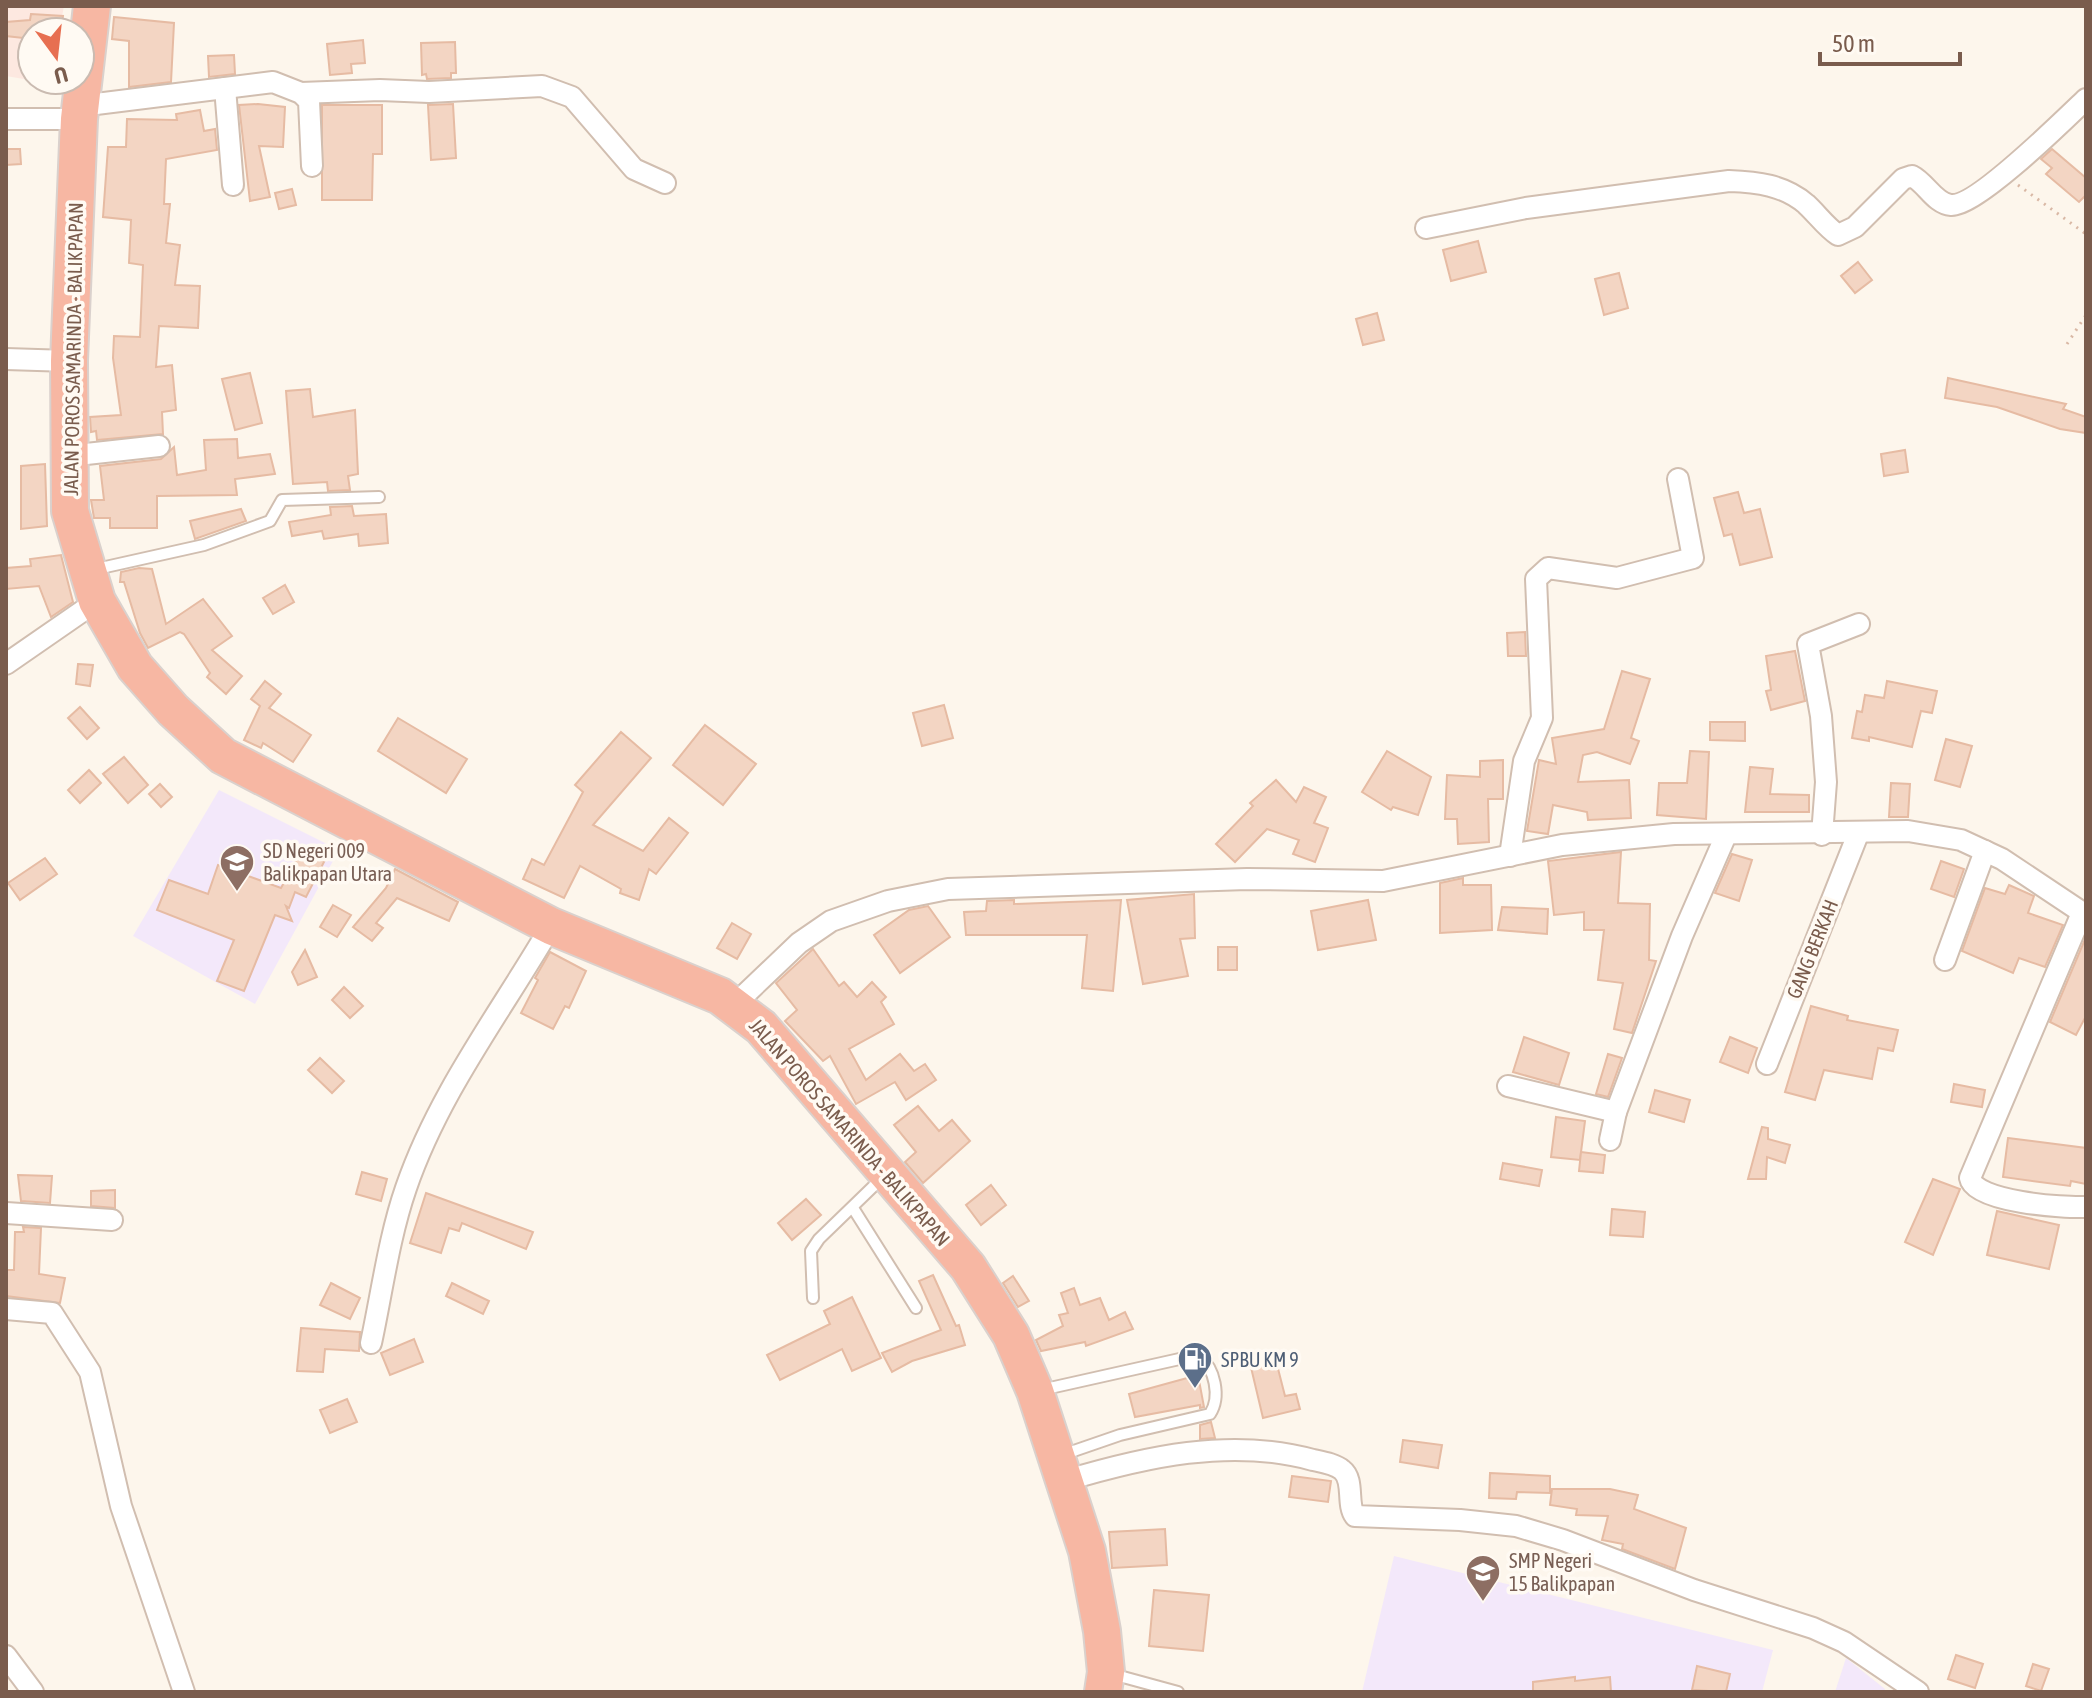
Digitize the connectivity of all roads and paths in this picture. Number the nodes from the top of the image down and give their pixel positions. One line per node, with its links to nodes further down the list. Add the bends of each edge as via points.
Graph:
1 (92, 6): 5 (highway, JALAN POROS SAMARINDA - BALIKPAPAN)
2 (225, 88): 3 (street, via 273,82); 5 (street); 10 (street)
3 (301, 93): 7 (street, via 309,101); 9 (street, via 542,86 572,97 634,169)
4 (2086, 99): 8 (street)
5 (80, 113): 6 (street); 16 (highway, JALAN POROS SAMARINDA - BALIKPAPAN)
6 (6, 119)
7 (312, 166)
8 (2003, 174): 11 (street, via 1959,204 1948,205 1919,180 1903,179 1855,227 1838,235 1804,203 1781,190 1761,182 1729,181 1526,208); 12 (path)
9 (665, 183)
10 (233, 185)
11 (1426, 228)
12 (2086, 234)
13 (2086, 315): 14 (path)
14 (2067, 344)
15 (6, 359): 16 (street)
16 (69, 361): 18 (highway, JALAN POROS SAMARINDA - BALIKPAPAN)
17 (159, 446): 18 (street)
18 (68, 456): 21 (highway, JALAN POROS SAMARINDA - BALIKPAPAN, via 70,511)
19 (1678, 479): 28 (street, via 1693,558 1617,578 1548,568 1536,579 1542,718 1524,761)
20 (379, 497): 21 (lane, via 282,500 270,521)
21 (92, 586): 23 (street); 30 (highway, JALAN POROS SAMARINDA - BALIKPAPAN, via 135,667 223,756)
22 (1859, 624): 26 (street, via 1808,644 1826,782)
23 (6, 664)
24 (1858, 834): 26 (street); 27 (street, via 1908,831 1961,840); 33 (street, GANG BERKAH)
25 (1726, 835): 26 (street); 28 (street, via 1674,834); 35 (street)
26 (1822, 835)
27 (1985, 851): 29 (street); 31 (street)
28 (1510, 856): 32 (street, via 1383,881 1247,879 948,889 888,901 831,921 799,943)
29 (2084, 914): 38 (street, via 1970,1178 1977,1190 1997,1197)
30 (551, 926): 32 (highway, JALAN POROS SAMARINDA - BALIKPAPAN); 45 (street, via 452,1085 416,1162)
31 (1945, 960)
32 (735, 1004): 37 (highway, JALAN POROS SAMARINDA - BALIKPAPAN)
33 (1767, 1064)
34 (1508, 1086): 35 (street)
35 (1616, 1112): 36 (street)
36 (1610, 1140)
37 (887, 1173): 39 (lane); 46 (highway, JALAN POROS SAMARINDA - BALIKPAPAN, via 968,1267 1011,1335)
38 (2086, 1207)
39 (853, 1208): 42 (lane, via 811,1251); 43 (lane)
40 (6, 1213): 41 (street)
41 (112, 1220)
42 (813, 1298)
43 (916, 1308)
44 (6, 1309): 51 (street, via 52,1313 90,1372 121,1506)
45 (371, 1343)
46 (1035, 1391): 47 (highway, JALAN POROS SAMARINDA - BALIKPAPAN); 47 (lane, via 1184,1358 1199,1356 1208,1363 1217,1396 1210,1414 1120,1435)
47 (1060, 1469): 49 (highway, JALAN POROS SAMARINDA - BALIKPAPAN, via 1087,1551); 53 (street, via 1195,1452 1289,1453 1343,1470 1355,1516 1516,1526 1563,1540 1813,1628 1844,1642)
48 (6, 1656): 50 (street)
49 (1104, 1682): 52 (lane)
50 (33, 1692)
51 (184, 1692)
52 (1178, 1692)
53 (1918, 1692)

